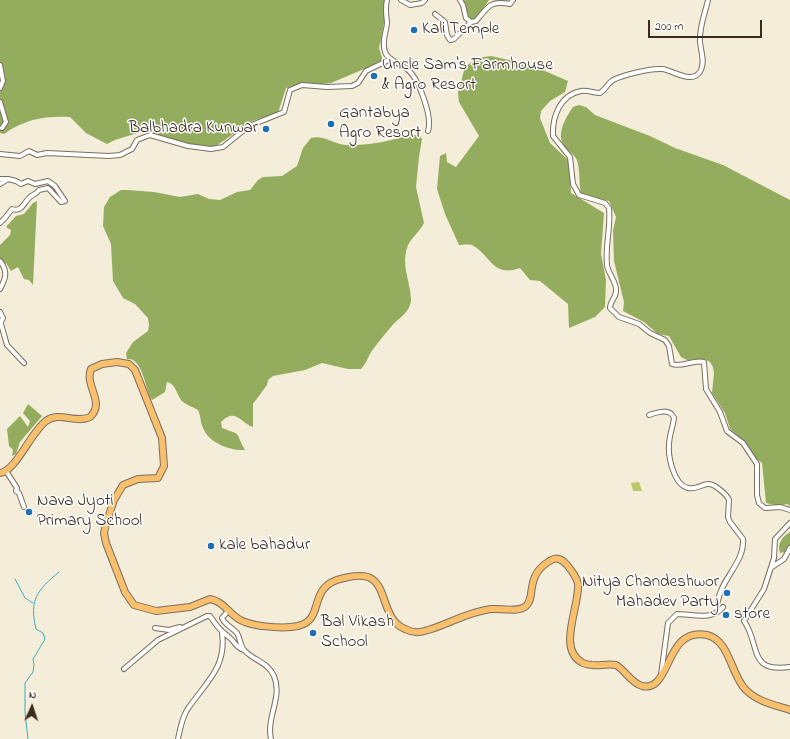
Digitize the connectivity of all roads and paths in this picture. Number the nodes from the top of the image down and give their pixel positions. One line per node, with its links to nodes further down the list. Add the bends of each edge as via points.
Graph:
1 (387, 0): 9 (street, via 387,23 383,36 385,53)
2 (401, 0): 3 (street, via 410,5)
3 (425, 0)
4 (460, 0): 8 (street, via 466,18)
5 (513, 0): 8 (street, via 510,4 499,1 492,3 476,21)
6 (708, 0): 28 (street, via 700,38 702,66 697,74 692,77 678,75 669,70 655,70 621,77 600,92 576,93 558,107 553,136 570,157 574,184 580,195 605,203 609,208 607,263 608,272 616,287 610,308 619,317 639,324 665,340 669,346 672,364 676,366 704,362 706,389 720,412 727,431 743,443 757,464 759,503 765,508 780,506)
7 (435, 14): 8 (street, via 445,22 450,40)
8 (471, 22)
9 (391, 59): 14 (street, via 414,76 428,115); 15 (street, via 366,71 358,83 352,86 302,85 290,90 284,112 249,126 223,148 199,149 150,135 138,140 132,149 109,156 47,153 37,155 29,151 20,156)
10 (0, 64): 11 (street, via 3,81)
11 (0, 88)
12 (0, 102): 13 (street, via 6,119)
13 (2, 128)
14 (428, 131)
15 (1, 153)
16 (0, 179): 17 (street)
17 (8, 179): 18 (street); 19 (street, via 20,184 28,181 35,184 48,182 55,186 65,201 57,199 48,188 39,190 18,210 12,209)
18 (0, 184)
19 (0, 223)
20 (0, 261): 21 (street, via 6,274)
21 (0, 289)
22 (0, 312): 23 (street, via 3,318)
23 (0, 324): 24 (street, via 7,345)
24 (24, 363)
25 (649, 415): 32 (street, via 668,412 673,415 670,453 676,477 683,485 692,488 708,483 716,485 728,497 728,517 743,543 738,559 723,583)
26 (3, 472): 27 (street, via 17,488); 34 (highway, via 11,467 27,442 46,420 55,416 86,419 95,413 97,402 89,380 91,369 107,363 129,364 135,370 160,432 164,466 158,478 129,481 118,491 104,533 111,556 129,599 138,607 167,611 190,607 210,598)
27 (24, 507)
28 (790, 510)
29 (790, 523): 31 (street, via 775,539)
30 (790, 548): 31 (street, via 784,559)
31 (772, 567): 39 (street, via 764,589 744,621 763,663 770,668)
32 (718, 601)
33 (723, 607): 41 (street, via 720,611 707,615 696,617 677,614 672,617 668,623)
34 (229, 610): 38 (street, via 222,618 224,623 238,634); 41 (highway, via 236,618 250,623 300,625 314,614 320,594 328,582 348,577 364,577 372,579 378,586 395,625 409,631 421,632 463,615 491,609 523,607 528,603 532,581 538,570 557,558 564,561 578,582 571,633 575,658 590,666 616,666 641,686 652,685)
35 (199, 621): 36 (street, via 169,630); 37 (street, via 210,616); 40 (street, via 158,640)
36 (155, 628)
37 (222, 633): 38 (street); 43 (street, via 223,653 219,665 187,710 180,725)
38 (245, 651): 44 (street, via 270,668 277,685 273,716 269,724)
39 (790, 667)
40 (124, 669)
41 (661, 677): 42 (highway, via 679,643 688,637 706,635 714,638 723,648 745,690 762,701)
42 (790, 710)
43 (178, 739)
44 (271, 739)

